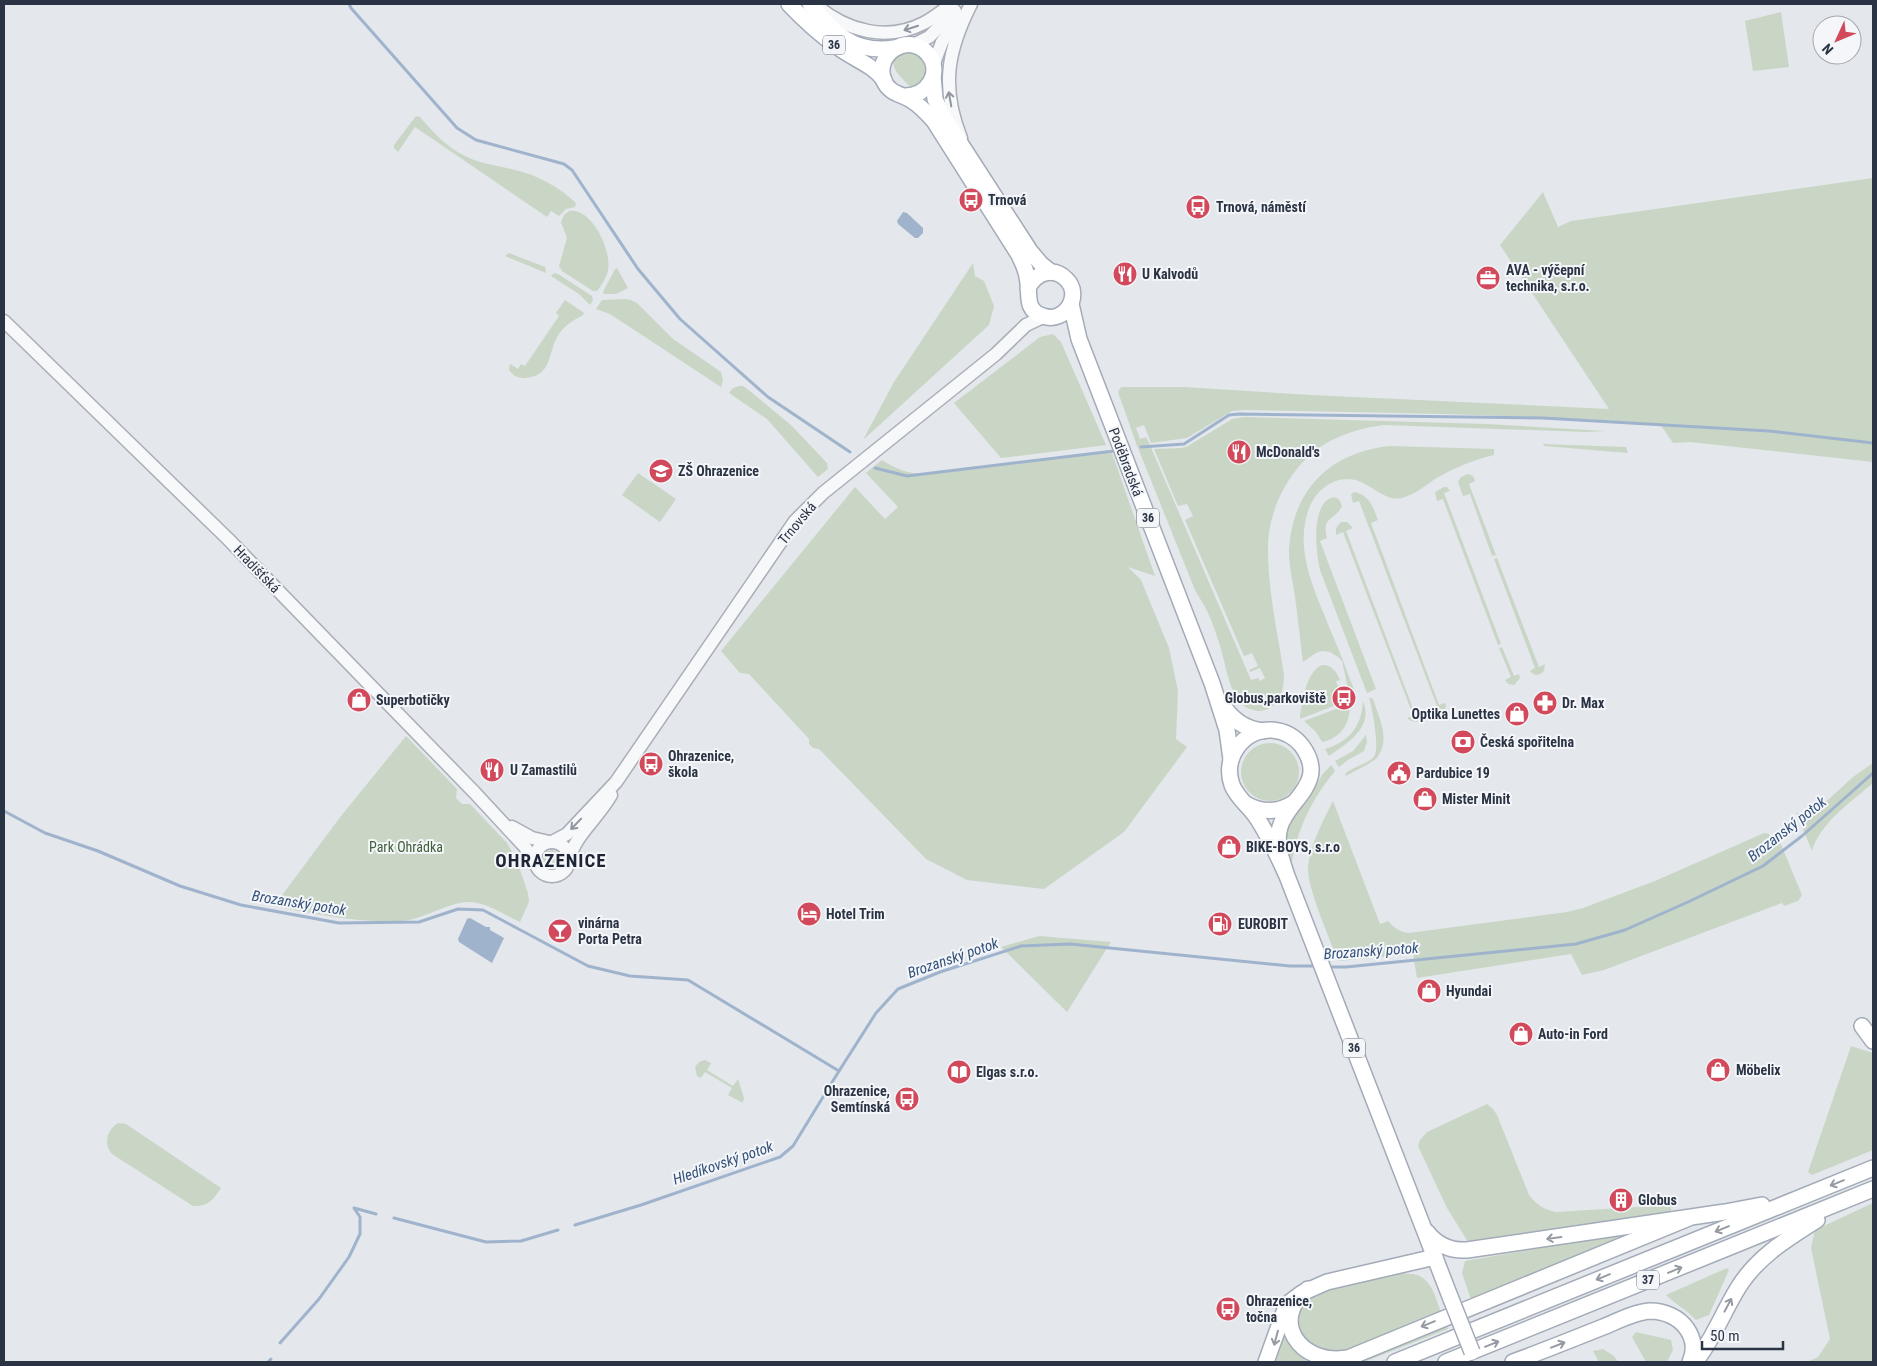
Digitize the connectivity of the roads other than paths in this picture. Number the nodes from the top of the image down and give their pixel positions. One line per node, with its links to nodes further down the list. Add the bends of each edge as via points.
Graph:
1 (789, 4): 10 (main road, 36, via 826,38 872,68)
2 (810, 4): 8 (main road, 36, via 831,28 852,44 874,50)
3 (815, 4): 4 (street, one-way to 3, via 926,22 887,33 867,32 849,25)
4 (952, 4)
5 (962, 4): 7 (street, via 929,37)
6 (970, 4): 9 (street, via 942,42); 12 (street, one-way to 6, via 953,112 948,76 952,48)
7 (913, 45): 8 (main road, 36); 9 (main road, via 928,54)
8 (894, 48): 10 (main road, via 883,62)
9 (933, 71): 11 (main road, via 931,82 923,92); 12 (main road, 36, via 938,107)
10 (884, 80): 11 (main road, 36, via 894,93)
11 (905, 96): 14 (main road, 36, via 934,121 1016,250 1026,271)
12 (972, 161): 13 (main road, 36, via 1030,251)
13 (1051, 272): 14 (main road, via 1040,274); 15 (main road, 36, via 1071,284)
14 (1028, 288): 16 (main road, 36)
15 (1071, 304): 17 (main road, via 1064,314); 20 (main road, Poděbradská / 36)
16 (1030, 306): 17 (main road, 36, via 1038,314); 19 (street, Trnovská)
17 (1048, 317): 19 (street, Trnovská, via 1032,321); 20 (main road, Poděbradská / 36, via 1068,330)
18 (4, 322): 25 (street, Hradišťská, via 234,545)
19 (1020, 330): 24 (street, Trnovská, via 996,354 824,493 796,521)
20 (1084, 352): 21 (main road, Poděbradská / 36)
21 (1212, 683): 22 (main road, Poděbradská / 36, via 1222,704 1236,721); 23 (main road, Poděbradská / 36, via 1229,739)
22 (1263, 731): 23 (main road, via 1244,739); 26 (main road, Poděbradská / 36, via 1288,734 1304,750 1310,774)
23 (1230, 760): 27 (main road, Poděbradská / 36, via 1231,782)
24 (627, 766): 28 (street, Trnovská, one-way to 28, via 572,828 561,838); 29 (street, Trnovská, via 600,812 576,843)
25 (475, 794): 28 (street, Hradišťská, via 513,827 532,838); 30 (street, Hradišťská, via 525,847)
26 (1300, 797): 27 (main road, via 1285,808 1270,811 1255,808); 31 (main road, Poděbradská / 36, via 1283,819 1278,834)
27 (1241, 799): 31 (main road, Poděbradská / 36, via 1262,825)
28 (550, 842): 29 (street, via 566,848); 30 (street, via 536,851)
29 (569, 860): 30 (street, via 566,870 553,877 543,874)
30 (535, 863)
31 (1287, 876): 39 (main road, Poděbradská / 36)
32 (1862, 1026): 33 (main road)
33 (1873, 1040)
34 (1873, 1168): 36 (main road, 37, one-way to 36)
35 (1873, 1189): 37 (main road, 37)
36 (1800, 1197): 38 (main road); 44 (main road, 37, one-way to 44)
37 (1850, 1199): 45 (main road, 37, one-way to 37); 49 (main road, one-way to 37, via 1735,1291 1755,1266 1784,1241)
38 (1689, 1218): 39 (main road, one-way to 39, via 1463,1251 1438,1243); 42 (main road, one-way to 42, via 1335,1361 1319,1361 1310,1357 1293,1336 1293,1308)
39 (1422, 1224): 40 (main road, 36); 41 (main road, via 1419,1247)
40 (1436, 1257): 41 (main road); 46 (main road, 36, bridge)
41 (1405, 1264): 42 (main road)
42 (1308, 1289): 43 (main road, one-way to 43, via 1294,1298 1284,1312)
43 (1266, 1362)
44 (1395, 1362)
45 (1446, 1362)
46 (1476, 1362)
47 (1513, 1362): 48 (main road, one-way to 48, via 1650,1311 1665,1313 1684,1324 1693,1343)
48 (1690, 1362)
49 (1696, 1362)

